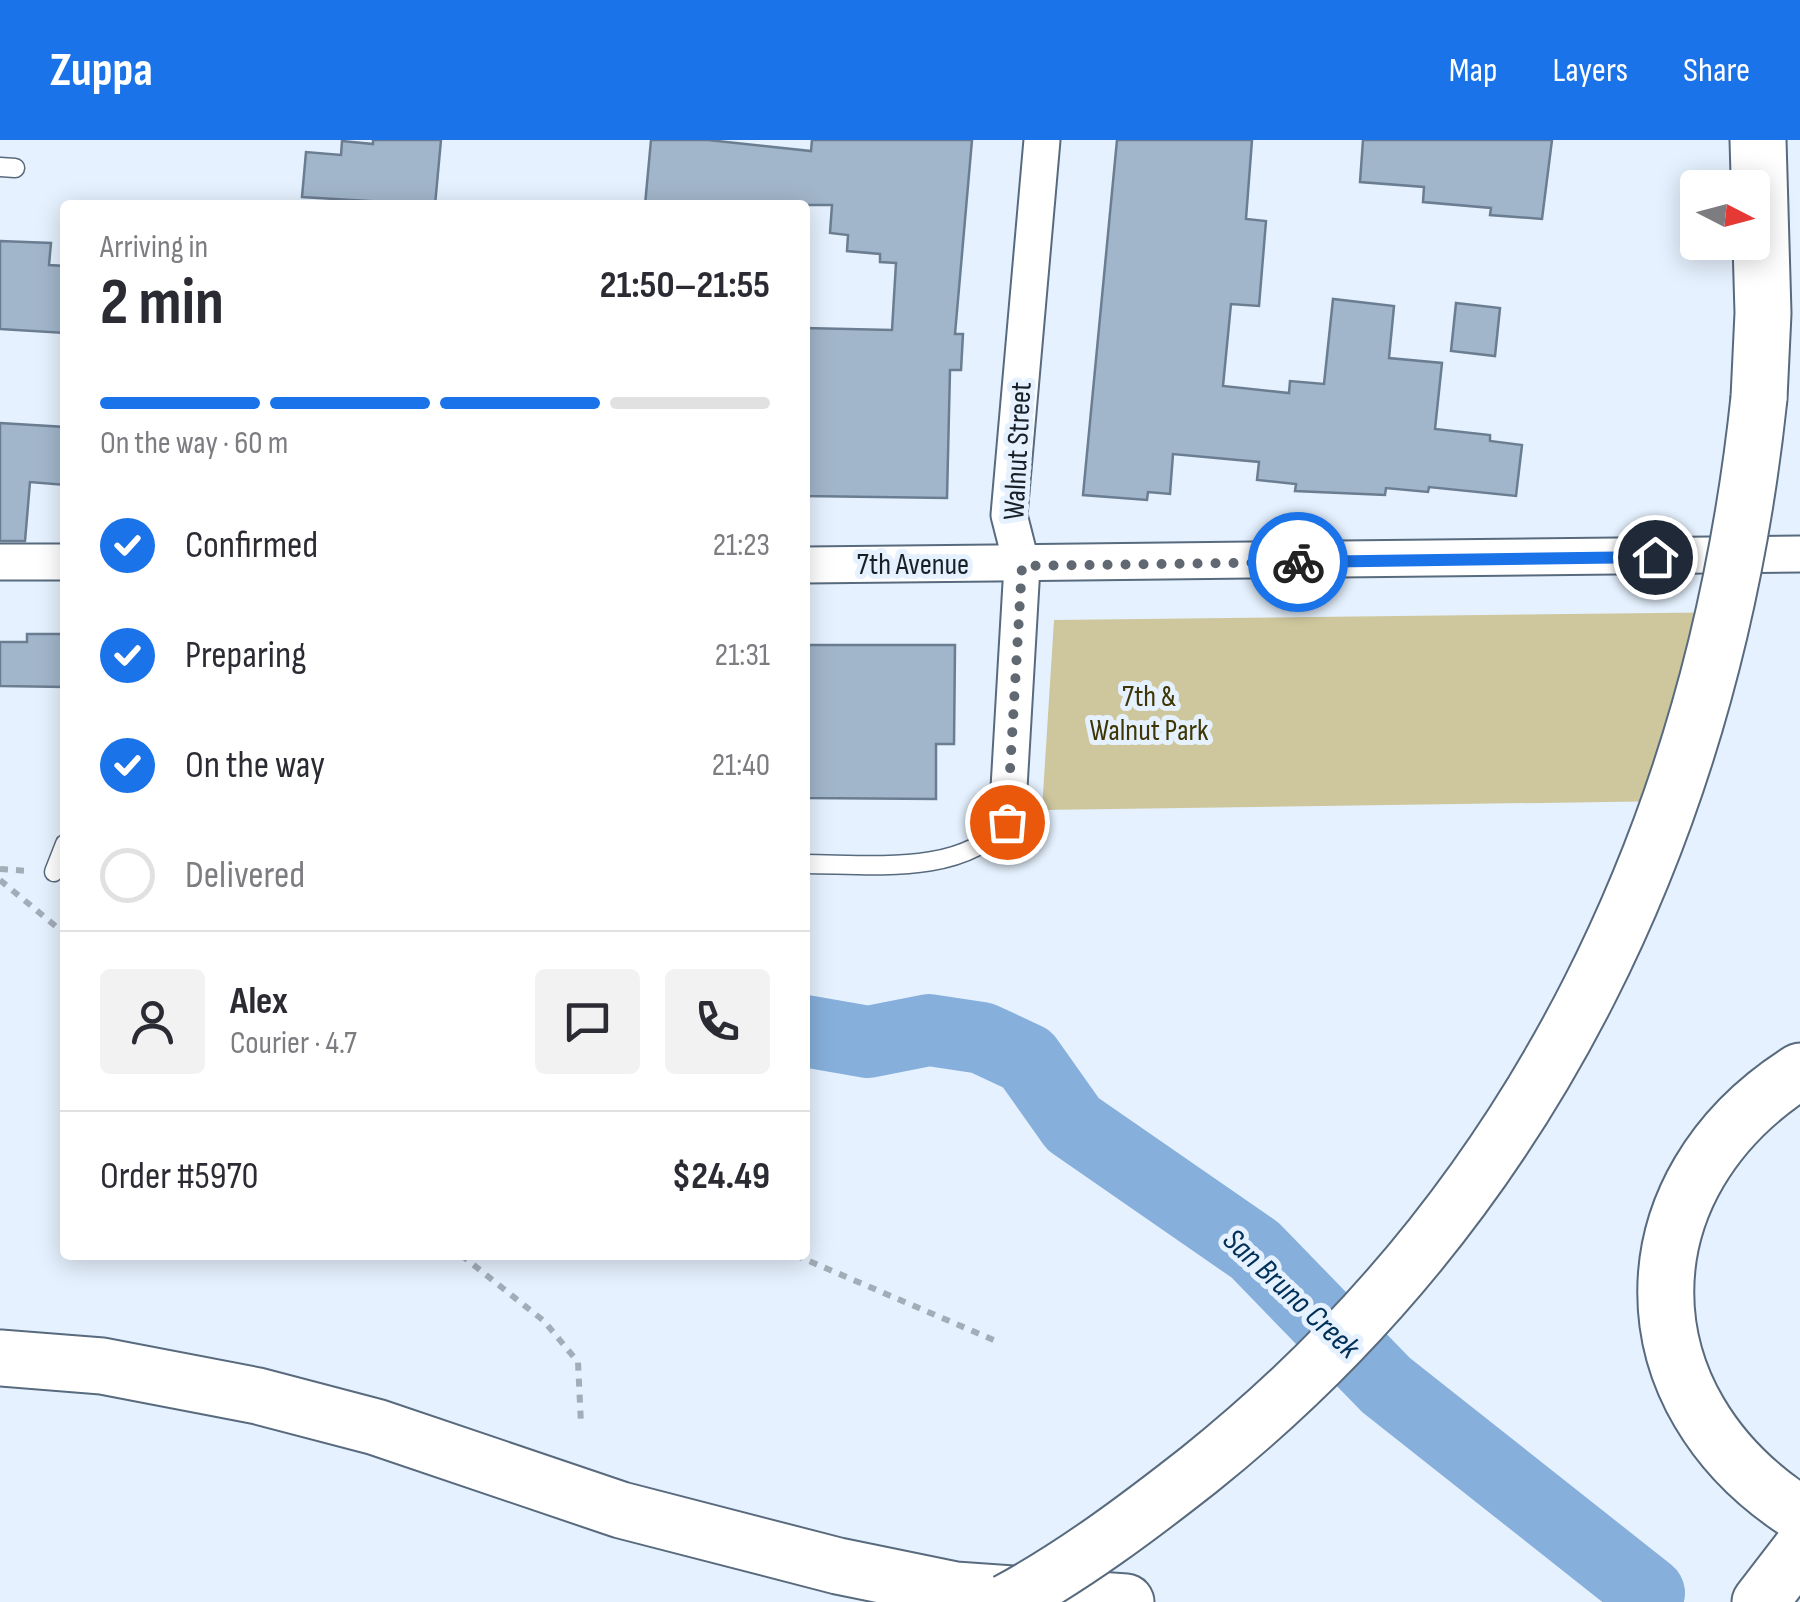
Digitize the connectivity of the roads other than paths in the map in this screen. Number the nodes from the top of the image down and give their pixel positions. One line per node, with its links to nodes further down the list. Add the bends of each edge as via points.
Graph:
1 (1042, 140): 7 (street, Walnut Street, via 1009,515)
2 (1758, 140): 16 (highway, bridge, via 1759,398 1742,535 1678,786 1627,918 1568,1035 1496,1150 1323,1360 1142,1515)
3 (1800, 554): 7 (street, 7th Avenue)
4 (0, 562): 5 (street)
5 (60, 562)
6 (810, 565): 7 (street, 7th Avenue)
7 (1022, 566): 8 (street, Walnut Street)
8 (1007, 822): 10 (lane, via 997,834 931,864)
9 (60, 857): 11 (lane)
10 (810, 864)
11 (54, 872)
12 (1800, 1070): 14 (highway, via 1729,1126 1698,1172 1678,1220 1668,1270 1668,1323 1696,1415 1730,1459)
13 (0, 1358): 17 (highway, via 102,1366 258,1396 376,1427 622,1510 838,1566 955,1590)
14 (1800, 1514)
15 (1800, 1550): 18 (highway)
16 (1007, 1602)
17 (1126, 1602)
18 (1760, 1602)

